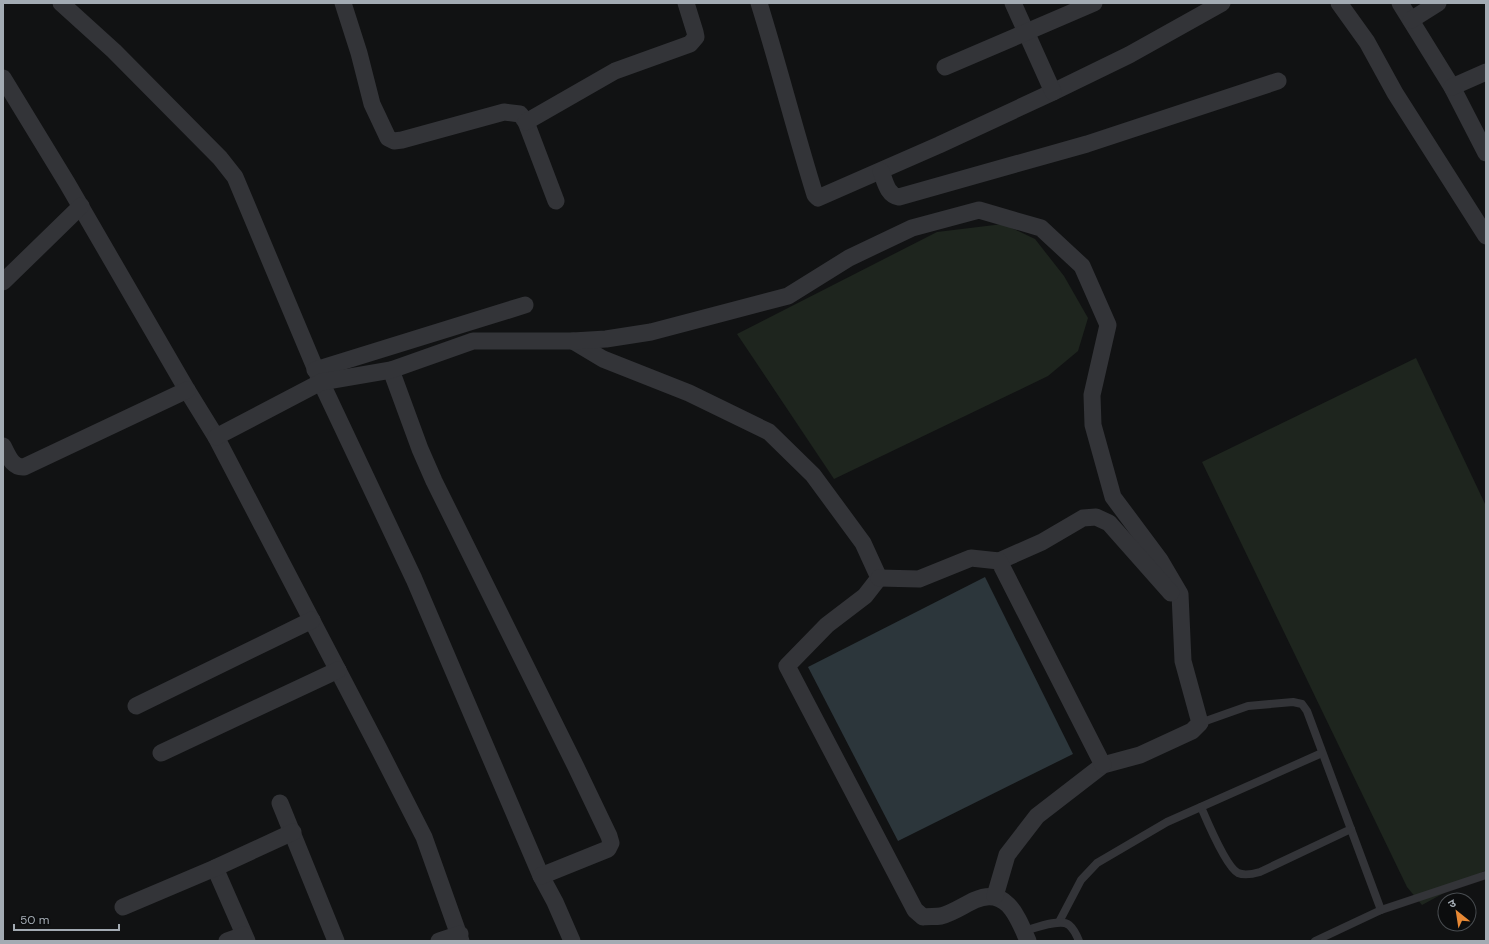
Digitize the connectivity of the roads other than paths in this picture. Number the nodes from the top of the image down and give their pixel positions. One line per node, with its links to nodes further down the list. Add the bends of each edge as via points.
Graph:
1 (61, 3): 29 (street, via 114,50 220,158 235,177)
2 (343, 3): 19 (street, via 372,104 388,138 394,141 402,140 504,112 520,114)
3 (686, 3): 19 (street, via 696,37 690,44 616,71)
4 (759, 3): 21 (street, via 815,195 818,198 822,197)
5 (1013, 3): 12 (street)
6 (1094, 3): 12 (street)
7 (1222, 3): 18 (street, via 1129,55)
8 (1339, 3): 24 (street, via 1367,42 1395,93)
9 (1400, 3): 11 (street)
10 (1438, 3): 11 (street)
11 (1411, 20): 17 (street)
12 (1026, 32): 13 (street); 18 (street)
13 (945, 67)
14 (1486, 72): 17 (street)
15 (3, 78): 23 (street)
16 (1278, 81): 21 (street, via 1087,144 899,197 893,196)
17 (1452, 87): 20 (street)
18 (1053, 92): 21 (street)
19 (526, 122): 22 (street)
20 (1486, 153)
21 (881, 171)
22 (556, 201)
23 (81, 206): 25 (street); 30 (street)
24 (1486, 236)
25 (3, 282)
26 (525, 305): 29 (street)
27 (573, 341): 28 (street, via 473,341); 34 (street, via 603,359 689,393 769,432 813,474 863,543); 35 (street, via 651,332 788,296 849,258 912,228 979,210 1041,228 1082,266 1108,325 1092,395 1093,425 1113,497 1160,560 1180,594)
28 (392, 370): 29 (street); 49 (street, via 434,481 609,836 611,843 608,849)
29 (318, 376): 31 (street); 49 (street, via 414,579)
30 (187, 390): 31 (street); 32 (street, via 24,467 16,466)
31 (216, 437): 36 (street)
32 (3, 446)
33 (999, 561): 34 (street, via 971,558 919,579); 35 (street, via 1042,542 1083,518 1096,517 1109,523); 42 (street)
34 (879, 578): 50 (street, via 865,596 827,625 787,666 915,910 922,917 941,916 978,899)
35 (1180, 604): 39 (street, via 1183,661)
36 (312, 620): 37 (street); 38 (street)
37 (338, 670): 40 (street); 56 (street, via 424,837)
38 (136, 706)
39 (1200, 723): 41 (lane, via 1248,706 1293,702 1302,704); 42 (street, via 1192,731 1140,755)
40 (161, 753)
41 (1322, 753): 44 (lane); 45 (lane)
42 (1103, 765): 50 (street, via 1037,816 1007,855)
43 (280, 803): 46 (street)
44 (1201, 807): 45 (lane, via 1229,865 1238,873 1247,875 1260,872); 53 (lane, via 1167,822 1098,864 1081,880)
45 (1351, 829): 52 (lane)
46 (293, 832): 47 (street); 58 (street)
47 (215, 868): 51 (street); 55 (street)
48 (1486, 875): 52 (lane)
49 (541, 876): 60 (street)
50 (995, 896): 54 (street, via 1007,903 1017,916)
51 (123, 907)
52 (1381, 910): 62 (lane)
53 (1059, 922): 54 (lane); 61 (lane, via 1068,924)
54 (1026, 936)
55 (245, 938): 57 (street)
56 (461, 938): 59 (street)
57 (227, 941)
58 (336, 941)
59 (438, 941)
60 (572, 941)
61 (1079, 941)
62 (1315, 941)

